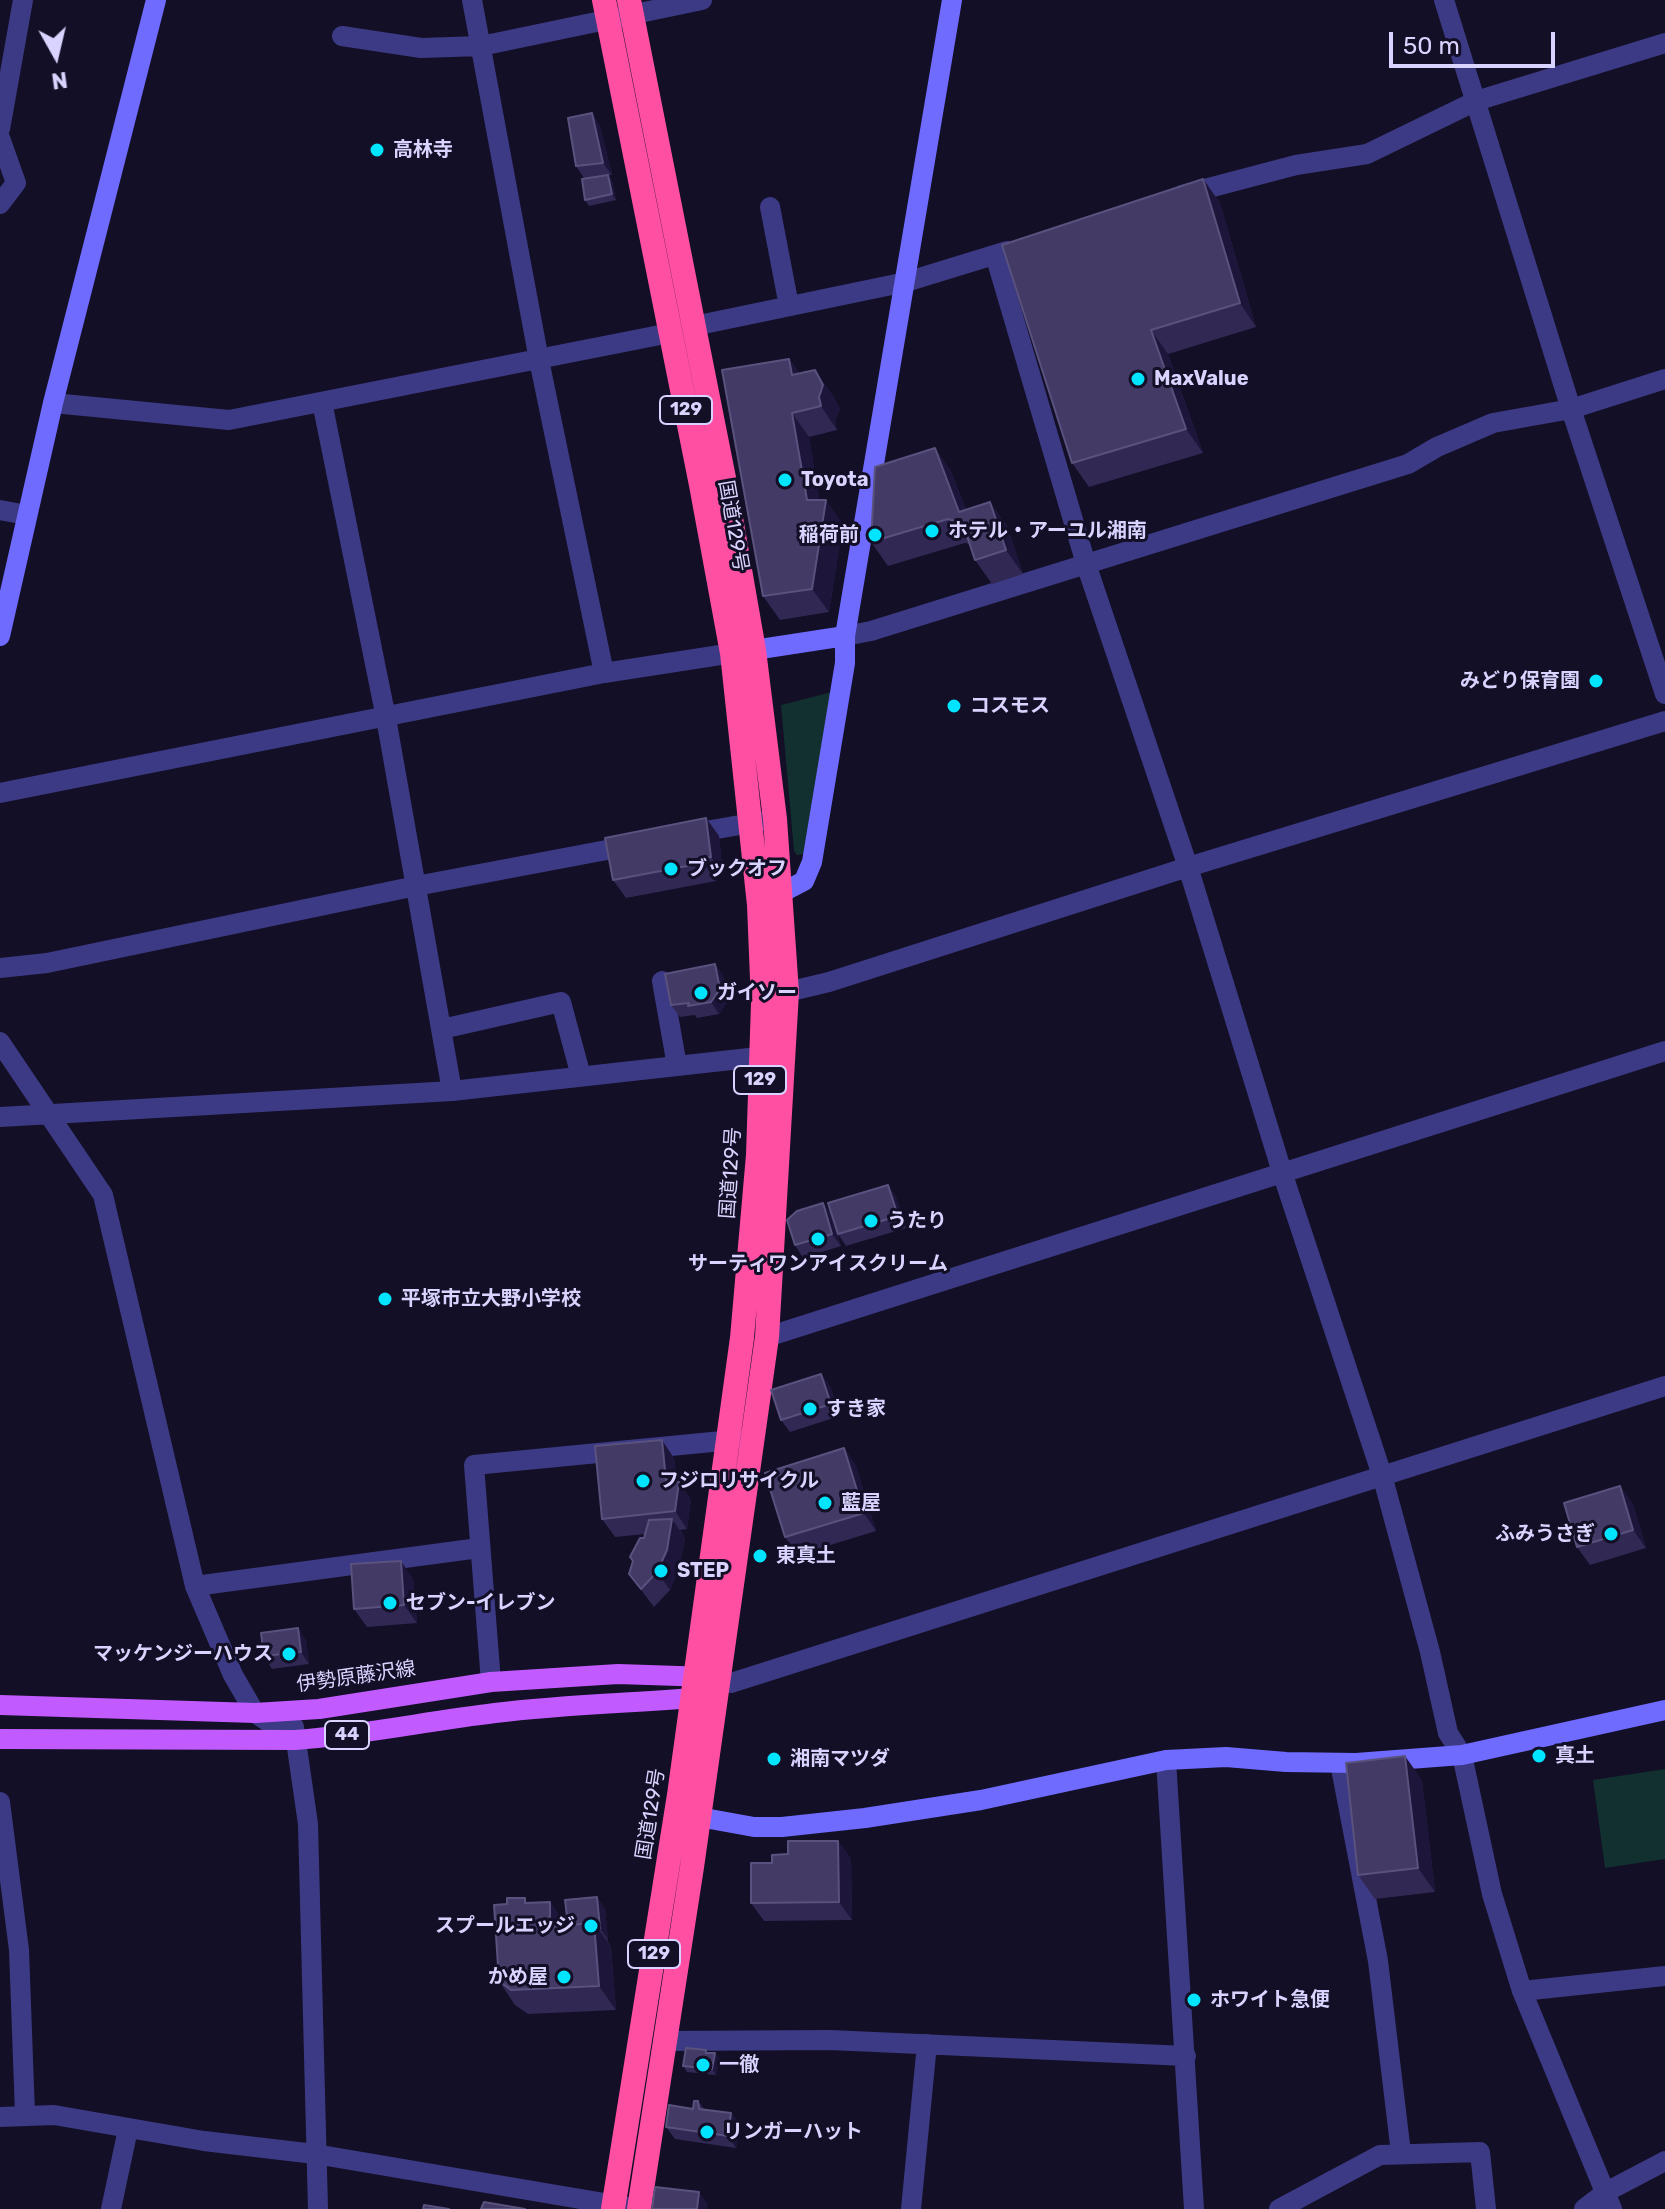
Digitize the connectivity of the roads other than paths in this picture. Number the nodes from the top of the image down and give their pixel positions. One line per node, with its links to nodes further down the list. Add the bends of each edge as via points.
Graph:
1 (23, 0): 9 (street)
2 (156, 0): 28 (street)
3 (472, 0): 12 (street)
4 (702, 0): 7 (street)
5 (952, 0): 21 (street)
6 (1444, 0): 13 (street)
7 (630, 8): 8 (street); 23 (highway, 国道129号 / 129)
8 (606, 10): 12 (street); 24 (highway, 国道129号 / 129)
9 (8, 36): 14 (street)
10 (342, 36): 12 (street, via 421,48)
11 (1665, 43): 13 (street)
12 (481, 46): 25 (street)
13 (1476, 101): 16 (street, via 1367,154 1296,165); 29 (street)
14 (0, 129)
15 (0, 138): 17 (street, via 16,183)
16 (1158, 202)
17 (0, 204)
18 (770, 207): 22 (street)
19 (1025, 246): 20 (street)
20 (995, 255): 21 (street); 32 (street)
21 (906, 282): 22 (street); 34 (street)
22 (789, 306): 23 (street)
23 (694, 326): 35 (highway, 国道129号 / 129)
24 (670, 333): 25 (street); 35 (highway, 国道129号 / 129)
25 (539, 360): 27 (street); 36 (street)
26 (1665, 379): 29 (street)
27 (322, 402): 28 (street, via 229,420); 38 (street)
28 (53, 403): 31 (street)
29 (1571, 409): 32 (street, via 1493,423 1408,464); 37 (street)
30 (0, 510): 31 (street)
31 (27, 515): 33 (street)
32 (1086, 564): 34 (street); 43 (street)
33 (0, 636)
34 (845, 636): 35 (street); 45 (street, via 812,862 804,881)
35 (743, 652): 36 (street); 41 (highway, 国道129号 / 129); 42 (highway, 国道129号 / 129)
36 (604, 673): 38 (street)
37 (1665, 694)
38 (386, 718): 40 (street); 44 (street)
39 (1665, 721): 43 (street)
40 (0, 793)
41 (775, 819): 42 (street); 45 (highway, 国道129号 / 129)
42 (750, 822): 44 (street); 52 (highway, 国道129号 / 129, via 763,1003)
43 (1188, 867): 48 (street); 58 (street)
44 (416, 886): 46 (street, via 47,963); 49 (street)
45 (781, 893): 48 (highway, 国道129号 / 129)
46 (0, 968)
47 (662, 981): 53 (street)
48 (787, 992): 52 (highway, 国道129号 / 129)
49 (442, 1029): 54 (street, via 561,1002); 55 (street)
50 (0, 1042): 56 (street)
51 (1665, 1051): 58 (street)
52 (773, 1055): 53 (street); 59 (highway, 国道129号 / 129); 62 (highway, 国道129号 / 129)
53 (677, 1066): 54 (street)
54 (581, 1076): 55 (street)
55 (452, 1091): 56 (street)
56 (47, 1116): 57 (street); 65 (street, via 103,1195)
57 (0, 1117)
58 (1282, 1172): 59 (street); 63 (street)
59 (767, 1337): 61 (highway, 国道129号 / 129)
60 (1665, 1386): 63 (street)
61 (753, 1439): 62 (street); 67 (highway, 国道129号 / 129)
62 (729, 1440): 64 (street, via 474,1465); 67 (highway, 国道129号 / 129)
63 (1382, 1475): 67 (street); 74 (street, via 1448,1733)
64 (479, 1548): 65 (street); 66 (street)
65 (195, 1586): 71 (street)
66 (491, 1682): 67 (main road, 伊勢原藤沢線 / 44, via 618,1674); 70 (main road, 伊勢原藤沢線 / 44)
67 (710, 1686): 73 (main road, 44); 77 (highway, 国道129号 / 129); 79 (highway, 国道129号 / 129)
68 (0, 1705): 71 (main road, 伊勢原藤沢線 / 44)
69 (1665, 1710): 74 (street)
70 (292, 1711): 71 (main road, 伊勢原藤沢線 / 44); 73 (street)
71 (255, 1713): 73 (street)
72 (0, 1740): 73 (main road, 44)
73 (295, 1740): 90 (street, via 308,1824)
74 (1462, 1755): 76 (street); 82 (street, via 1492,1894)
75 (1166, 1760): 76 (street, via 1226,1757); 79 (street, via 981,1800 865,1818 754,1827); 85 (street)
76 (1340, 1763): 89 (street, via 1378,1961)
77 (679, 1795): 79 (street); 80 (highway, 国道129号 / 129)
78 (0, 1802): 86 (street, via 19,1950)
79 (699, 1817): 80 (street); 83 (highway, 国道129号 / 129)
80 (674, 1825): 93 (highway, 国道129号 / 129)
81 (1665, 1976): 82 (street)
82 (1522, 1991): 92 (street)
83 (665, 2041): 84 (street); 96 (highway, 国道129号 / 129)
84 (927, 2044): 85 (street); 97 (street)
85 (1186, 2056): 98 (street)
86 (25, 2114): 87 (street); 88 (street)
87 (0, 2117)
88 (128, 2129): 90 (street); 94 (street)
89 (1401, 2153): 99 (street, via 1380,2155); 100 (street, via 1480,2152)
90 (315, 2154): 93 (street); 95 (street)
91 (1665, 2161): 92 (street)
92 (1609, 2201): 101 (street)
93 (613, 2207): 96 (street)
94 (111, 2209)
95 (318, 2209)
96 (639, 2209)
97 (911, 2209)
98 (1194, 2209)
99 (1279, 2209)
100 (1486, 2209)
101 (1584, 2209)

